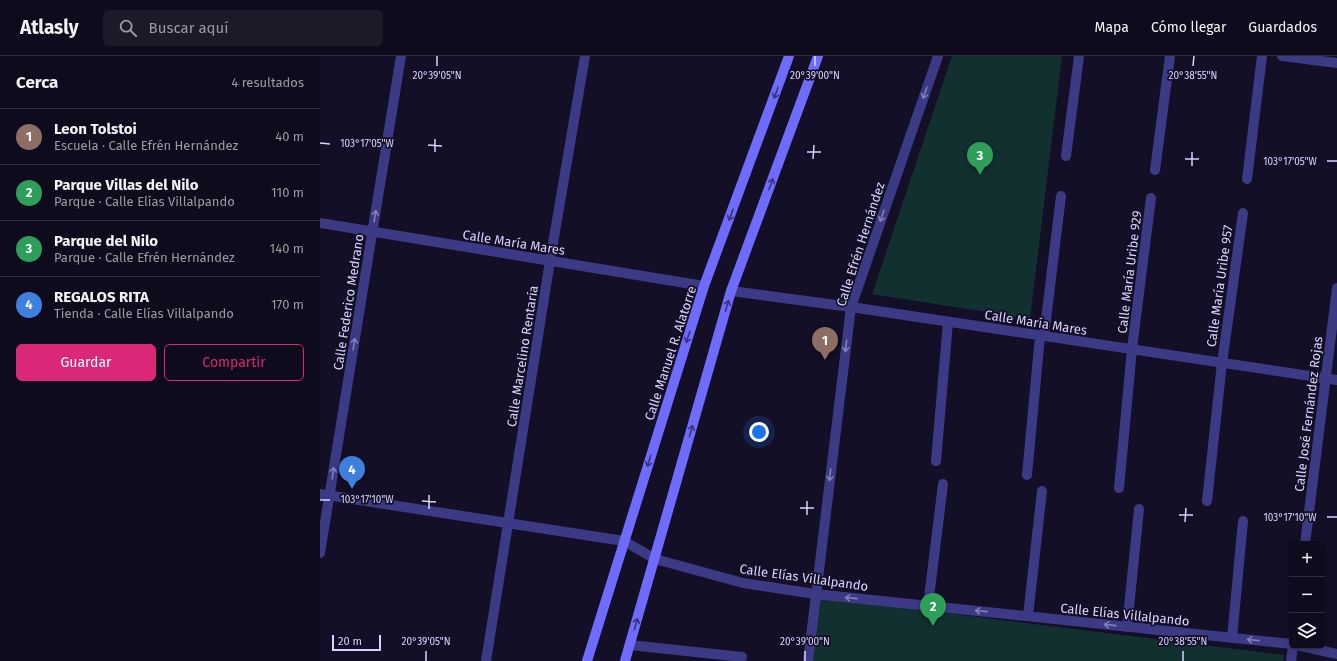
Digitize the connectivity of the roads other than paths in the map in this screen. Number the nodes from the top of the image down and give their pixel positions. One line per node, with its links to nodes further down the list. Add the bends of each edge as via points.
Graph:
1 (401, 56): 18 (street, Calle Federico Medrano, one-way to 1)
2 (585, 56): 19 (street, Calle Marcelino Rentaría)
3 (789, 56): 20 (street, Calle Manuel R. Alatorre, one-way to 20)
4 (818, 56): 22 (street, one-way to 4)
5 (938, 56): 23 (street, Calle Efrén Hernández, one-way to 23)
6 (1079, 56): 11 (street)
7 (1170, 56): 12 (street)
8 (1262, 56): 13 (street)
9 (1282, 56): 10 (street)
10 (1337, 63)
11 (1066, 156)
12 (1155, 170)
13 (1247, 179)
14 (1061, 196): 25 (street)
15 (1151, 198): 26 (street, Calle María Uribe 929)
16 (1243, 213): 27 (street, Calle María Uribe 957)
17 (320, 223): 18 (street, Calle María Mares)
18 (372, 232): 19 (street, Calle María Mares); 35 (street, Calle Federico Medrano, one-way to 18)
19 (550, 261): 20 (street, Calle María Mares); 39 (street, Calle Marcelino Rentaría)
20 (704, 286): 40 (street, Calle Manuel R. Alatorre, one-way to 40)
21 (1337, 288): 28 (street, Calle José Fernández Rojas)
22 (731, 291): 23 (street, Calle María Mares); 43 (street, one-way to 22)
23 (851, 307): 24 (street, Calle María Mares); 44 (street, Calle Efrén Hernández, one-way to 44)
24 (948, 322): 25 (street, Calle María Mares); 30 (street)
25 (1042, 336): 26 (street, Calle María Mares); 31 (street)
26 (1132, 349): 27 (street, Calle María Mares); 33 (street, Calle María Uribe 929)
27 (1222, 363): 28 (street, Calle María Mares); 36 (street, Calle María Uribe 957)
28 (1324, 378): 29 (street, Calle María Mares); 41 (street, Calle José Fernández Rojas)
29 (1337, 380)
30 (936, 461)
31 (1028, 475)
32 (943, 484): 45 (street)
33 (1118, 488)
34 (1042, 491): 46 (street)
35 (325, 495): 39 (street, Calle Elías Villalpando); 42 (street, Calle Federico Medrano)
36 (1207, 501)
37 (1139, 509): 47 (street)
38 (1243, 521): 48 (street)
39 (508, 523): 40 (street, Calle Elías Villalpando); 55 (street, Calle Marcelino Rentaría)
40 (624, 541): 43 (street, Calle Elías Villalpando); 56 (street, Calle Manuel R. Alatorre)
41 (1305, 541)
42 (320, 553)
43 (655, 559): 44 (street, Calle Elías Villalpando, via 743,583); 49 (street, one-way to 43)
44 (815, 594): 45 (street, Calle Elías Villalpando, one-way to 44); 58 (street, Calle Efrén Hernández)
45 (928, 606): 46 (street, Calle Elías Villalpando, one-way to 45)
46 (1028, 616): 47 (street, Calle Elías Villalpando, one-way to 46)
47 (1127, 627): 48 (street, Calle Elías Villalpando)
48 (1232, 638): 50 (street, Calle Elías Villalpando, one-way to 48)
49 (630, 645): 54 (street); 57 (street)
50 (1289, 645)
51 (1292, 649): 59 (street)
52 (1314, 649): 53 (street)
53 (1337, 654)
54 (742, 657)
55 (486, 661)
56 (587, 661)
57 (626, 661)
58 (808, 661)
59 (1292, 661)

